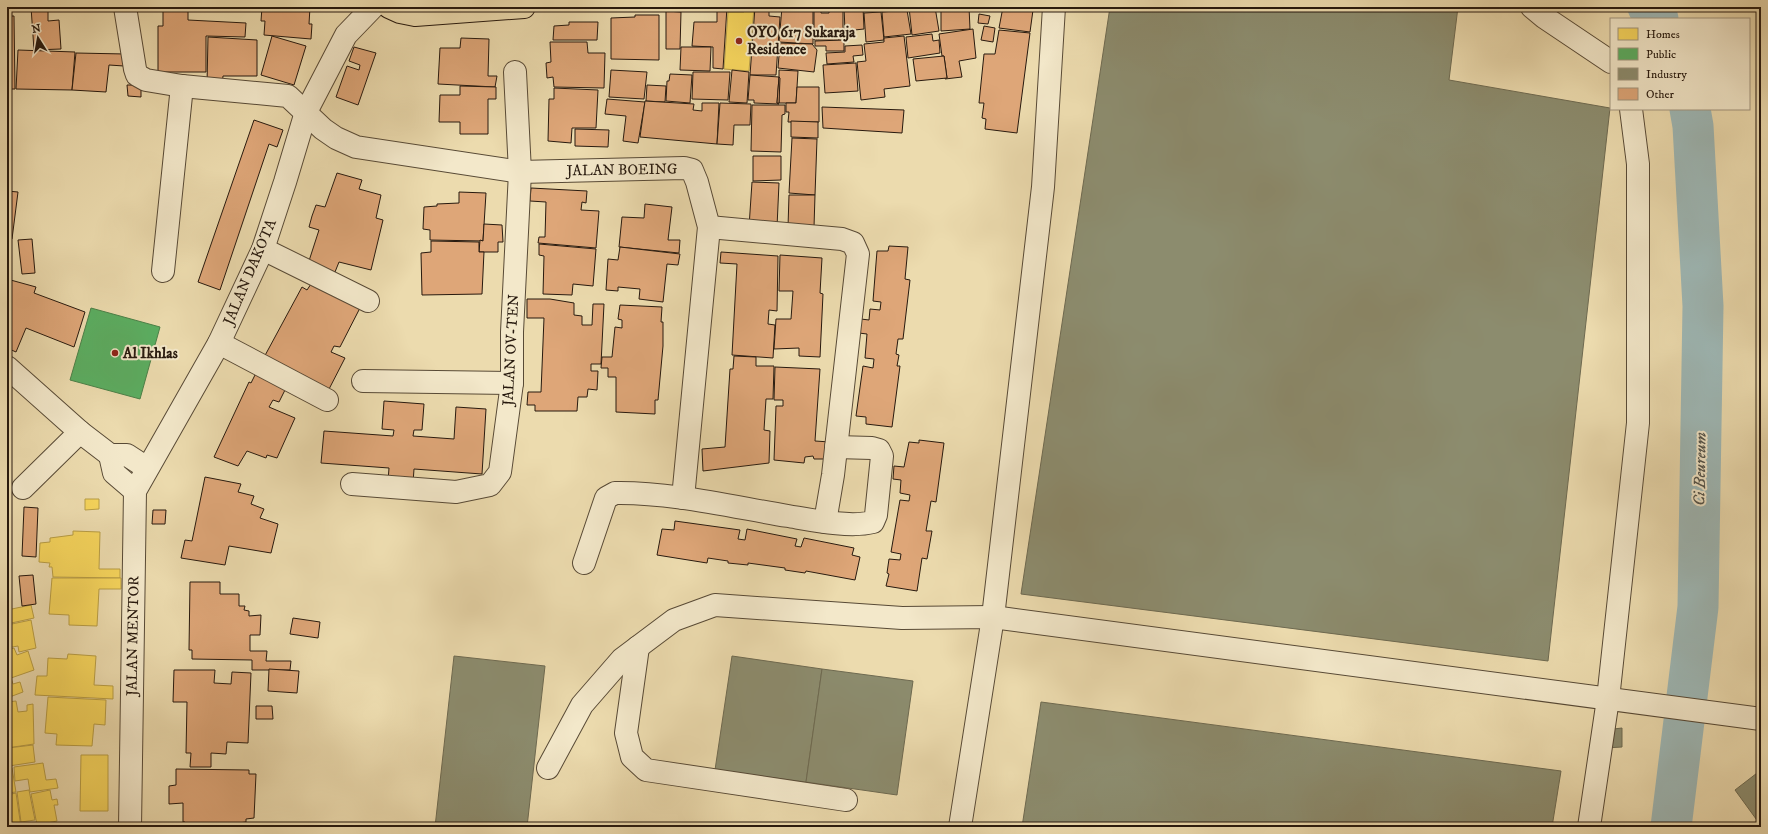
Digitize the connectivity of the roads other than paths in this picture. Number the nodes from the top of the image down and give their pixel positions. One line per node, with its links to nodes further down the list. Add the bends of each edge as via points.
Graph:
1 (126, 7): 9 (street, JALAN BOEING, via 137,75 146,80)
2 (373, 7): 11 (street, JALAN DAKOTA, via 346,35)
3 (389, 7): 4 (main road, via 415,15)
4 (524, 7)
5 (1054, 7): 32 (street, via 1043,187)
6 (1532, 7): 7 (street)
7 (1610, 61)
8 (515, 72): 12 (street, JALAN OV-TEN)
9 (182, 86): 11 (street, JALAN BOEING, via 288,96); 15 (street)
10 (1631, 110): 34 (street, via 1638,164 1638,423)
11 (306, 112): 12 (street, JALAN BOEING, via 327,132 356,147); 14 (street, JALAN DAKOTA)
12 (520, 172): 13 (street, JALAN BOEING, via 684,168 692,170); 20 (street, JALAN OV-TEN)
13 (709, 227): 23 (street, via 842,239 853,243 858,254); 29 (street, JALAN BOEING)
14 (263, 249): 16 (street); 17 (street, JALAN DAKOTA)
15 (163, 271)
16 (368, 301)
17 (219, 343): 21 (street); 25 (street, JALAN DAKOTA)
18 (7, 367): 22 (street)
19 (363, 381): 20 (street)
20 (512, 383): 26 (street, JALAN OV-TEN, via 500,472 490,486 456,492)
21 (327, 400)
22 (80, 432): 24 (street); 27 (street)
23 (836, 447): 30 (street); 30 (street, via 879,450 882,456 876,515 873,522 865,524)
24 (110, 455): 25 (street, via 127,455); 28 (street, via 114,473)
25 (147, 468): 28 (street, JALAN DAKOTA)
26 (352, 484)
27 (23, 488)
28 (134, 491): 38 (street, JALAN MENTOR)
29 (683, 498): 30 (street); 31 (street, via 624,493 615,493 606,498)
30 (825, 522)
31 (584, 563)
32 (993, 617): 33 (street, via 902,618 714,605 674,620); 34 (street); 39 (street)
33 (638, 647): 36 (street, via 622,659 582,705); 37 (street, via 626,733 632,757 646,770)
34 (1608, 699): 35 (street); 40 (street)
35 (1761, 719)
36 (548, 768)
37 (846, 800)
38 (130, 827)
39 (960, 827)
40 (1589, 827)

